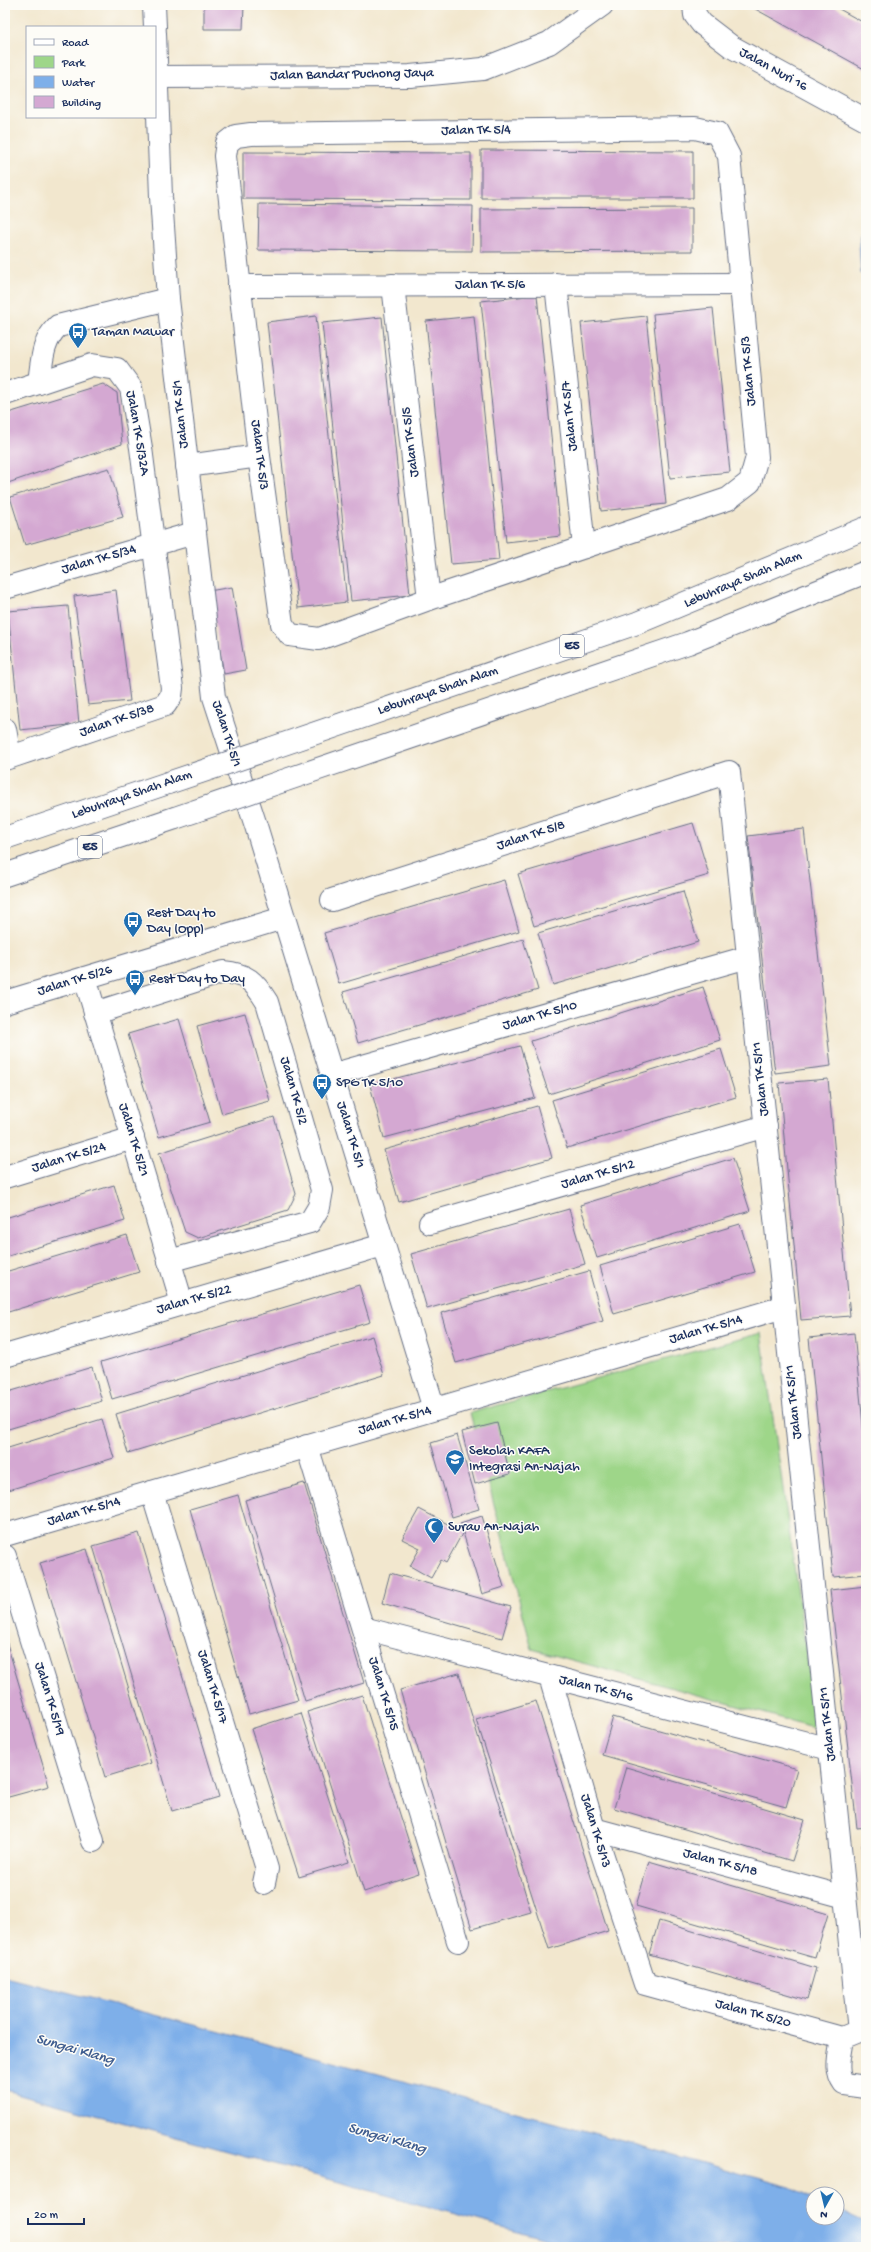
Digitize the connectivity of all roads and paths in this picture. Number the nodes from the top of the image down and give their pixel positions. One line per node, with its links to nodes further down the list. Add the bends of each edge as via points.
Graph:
1 (154, 5): 4 (main road)
2 (602, 5): 5 (main road, Jalan Bandar Puchong Jaya, via 549,43 483,69 410,76)
3 (694, 5): 6 (main road, Jalan Nuri 16, via 695,15 702,24 732,47)
4 (155, 26)
5 (156, 77): 11 (main road, Jalan TK 5/1)
6 (866, 120)
7 (556, 284): 8 (main road, Jalan TK 5/6); 9 (main road, Jalan TK 5/6); 19 (main road, Jalan TK 5/7)
8 (741, 284): 10 (main road, Jalan TK 5/4, via 729,156 717,133 695,128 236,136 227,143 225,156); 19 (main road, Jalan TK 5/3, via 757,458 750,482 728,499)
9 (393, 285): 10 (main road, Jalan TK 5/6); 22 (main road, Jalan TK 5/5)
10 (239, 286): 14 (main road, Jalan TK 5/3)
11 (168, 299): 12 (main road, via 58,326 49,334 44,348); 15 (main road, Jalan TK 5/1)
12 (39, 383): 13 (main road, Jalan TK 5/32A); 18 (main road, Jalan TK 5/32A, via 92,366 116,369 131,388)
13 (5, 394)
14 (259, 456): 15 (main road); 22 (main road, Jalan TK 5/3, via 282,624 290,635 319,639)
15 (187, 466): 17 (main road, Jalan TK 5/1)
16 (866, 528): 26 (main road, Lebuhraya Shah Alam / E5, bridge, via 637,623)
17 (194, 533): 18 (main road, Jalan TK 5/34); 29 (main road, Jalan TK 5/1, via 214,697)
18 (153, 545): 21 (main road, Jalan TK 5/34); 24 (main road, Jalan TK 5/38, via 172,688 171,696 165,705)
19 (584, 547): 22 (main road)
20 (866, 572): 27 (main road, E5, bridge, via 688,644)
21 (5, 588)
22 (429, 599)
23 (5, 729): 24 (main road)
24 (7, 758)
25 (729, 772): 28 (main road, Jalan TK 5/8); 30 (main road, Jalan TK 5/11)
26 (5, 838)
27 (5, 875)
28 (332, 900)
29 (283, 918): 31 (main road, Jalan TK 5/26); 34 (main road, Jalan TK 5/1)
30 (748, 957): 34 (main road, Jalan TK 5/10); 35 (main road, Jalan TK 5/11)
31 (84, 978): 32 (main road, Jalan TK 5/26); 33 (main road, Jalan TK 5/21)
32 (5, 1002)
33 (95, 1013): 36 (main road, Jalan TK 5/21); 40 (main road, Jalan TK 5/2, via 223,972 240,973 257,985 267,1002 322,1190 319,1207 310,1222)
34 (331, 1075): 39 (main road, Jalan TK 5/1)
35 (766, 1126): 38 (main road, Jalan TK 5/12); 42 (main road, Jalan TK 5/11)
36 (133, 1138): 37 (main road, Jalan TK 5/24); 40 (main road, Jalan TK 5/21)
37 (5, 1177)
38 (430, 1224)
39 (383, 1245): 41 (main road, Jalan TK 5/22); 44 (main road, Jalan TK 5/1)
40 (170, 1261): 41 (main road, Jalan TK 5/21)
41 (182, 1303): 43 (main road, Jalan TK 5/22)
42 (784, 1307): 44 (main road, Jalan TK 5/14); 51 (main road, Jalan TK 5/11)
43 (5, 1356)
44 (434, 1409): 45 (main road, Jalan TK 5/14)
45 (307, 1446): 46 (main road, Jalan TK 5/14); 49 (main road, Jalan TK 5/15)
46 (152, 1492): 47 (main road, Jalan TK 5/14); 54 (main road, Jalan TK 5/17, via 267,1869)
47 (5, 1534)
48 (5, 1556): 53 (main road, Jalan TK 5/19)
49 (363, 1628): 50 (main road, Jalan TK 5/16); 56 (main road, Jalan TK 5/15)
50 (550, 1677): 51 (main road, Jalan TK 5/16); 52 (main road, Jalan TK 5/13)
51 (830, 1749): 55 (main road, Jalan TK 5/11)
52 (594, 1829): 55 (main road, Jalan TK 5/18); 57 (main road, Jalan TK 5/13)
53 (93, 1841)
54 (264, 1883)
55 (846, 1897): 58 (main road, Jalan TK 5/11)
56 (458, 1941)
57 (645, 1984): 58 (main road, Jalan TK 5/20)
58 (850, 2035): 59 (main road, Jalan TK 5/11, via 838,2068 839,2077 844,2084)
59 (866, 2087)

